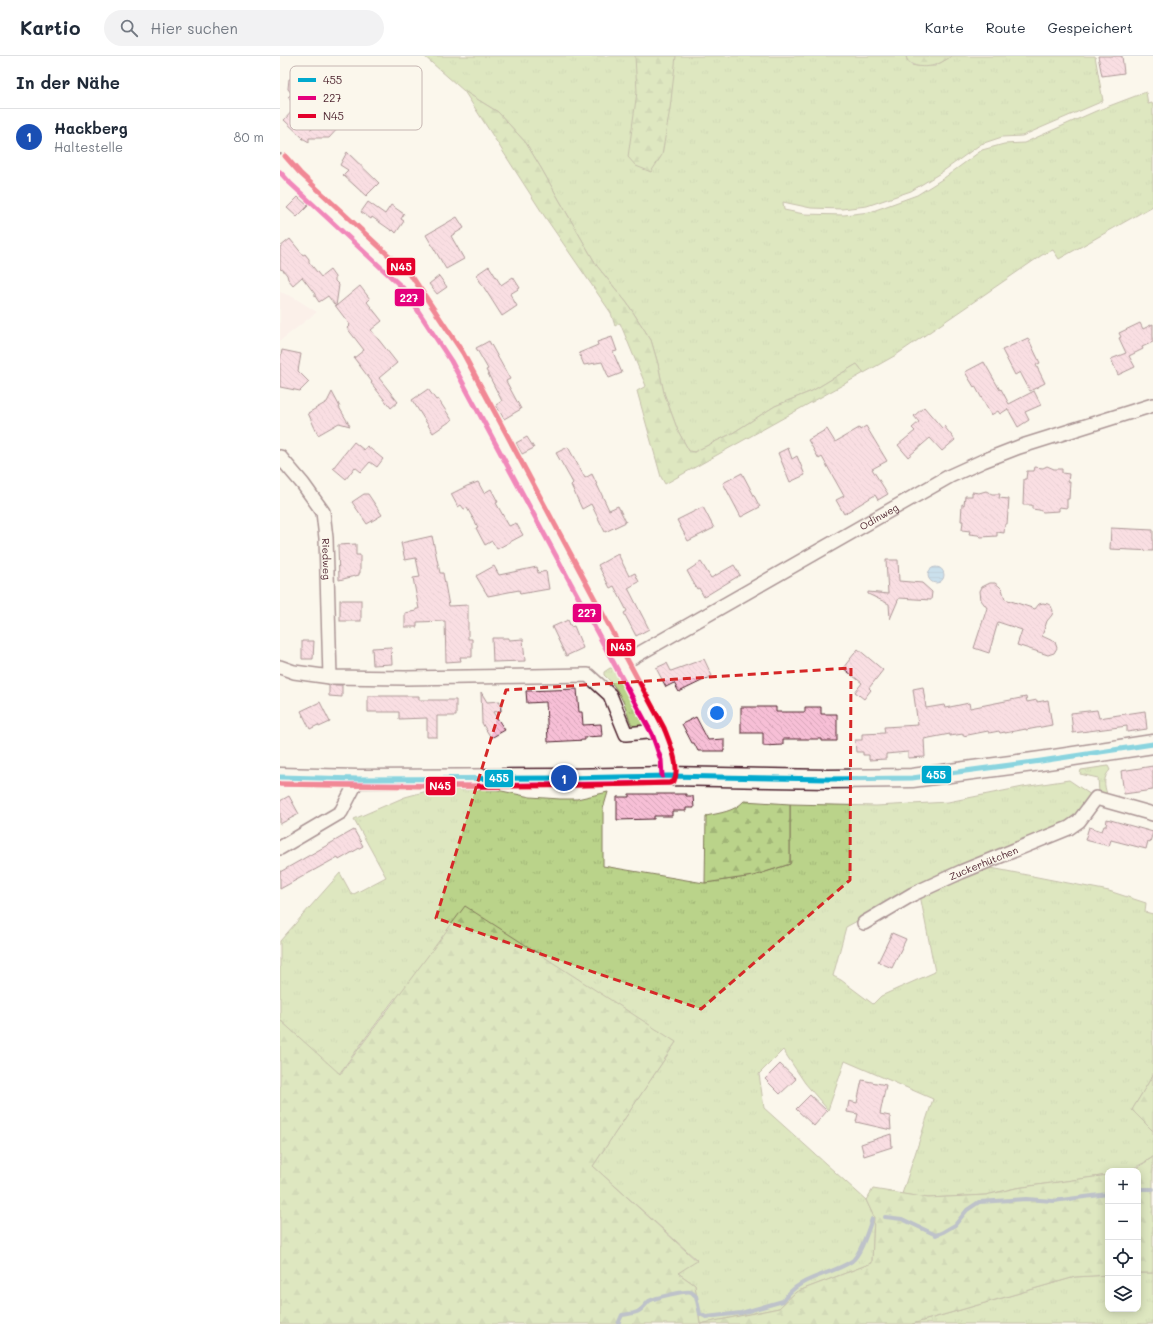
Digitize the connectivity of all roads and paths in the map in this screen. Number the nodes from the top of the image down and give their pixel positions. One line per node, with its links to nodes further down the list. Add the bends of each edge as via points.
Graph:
1 (280, 161): 4 (street, via 408,283 457,357)
2 (1153, 405): 4 (street, Odinweg, via 1019,447 950,476)
3 (280, 457): 6 (street, Riedweg, via 323,512)
4 (621, 664): 7 (street)
5 (280, 666): 6 (street, via 294,672)
6 (330, 677): 7 (street, via 588,675 610,695 626,734)
7 (658, 731): 9 (street, via 668,759)
8 (1153, 744): 9 (main road, via 1041,762 912,778)
9 (669, 776): 11 (main road)
10 (280, 777): 11 (main road)
11 (358, 779): 13 (street, via 341,812)
12 (1153, 814): 14 (street, Zuckerhütchen, via 1096,798 1079,821 1069,828 913,894)
13 (280, 848)
14 (864, 923)

